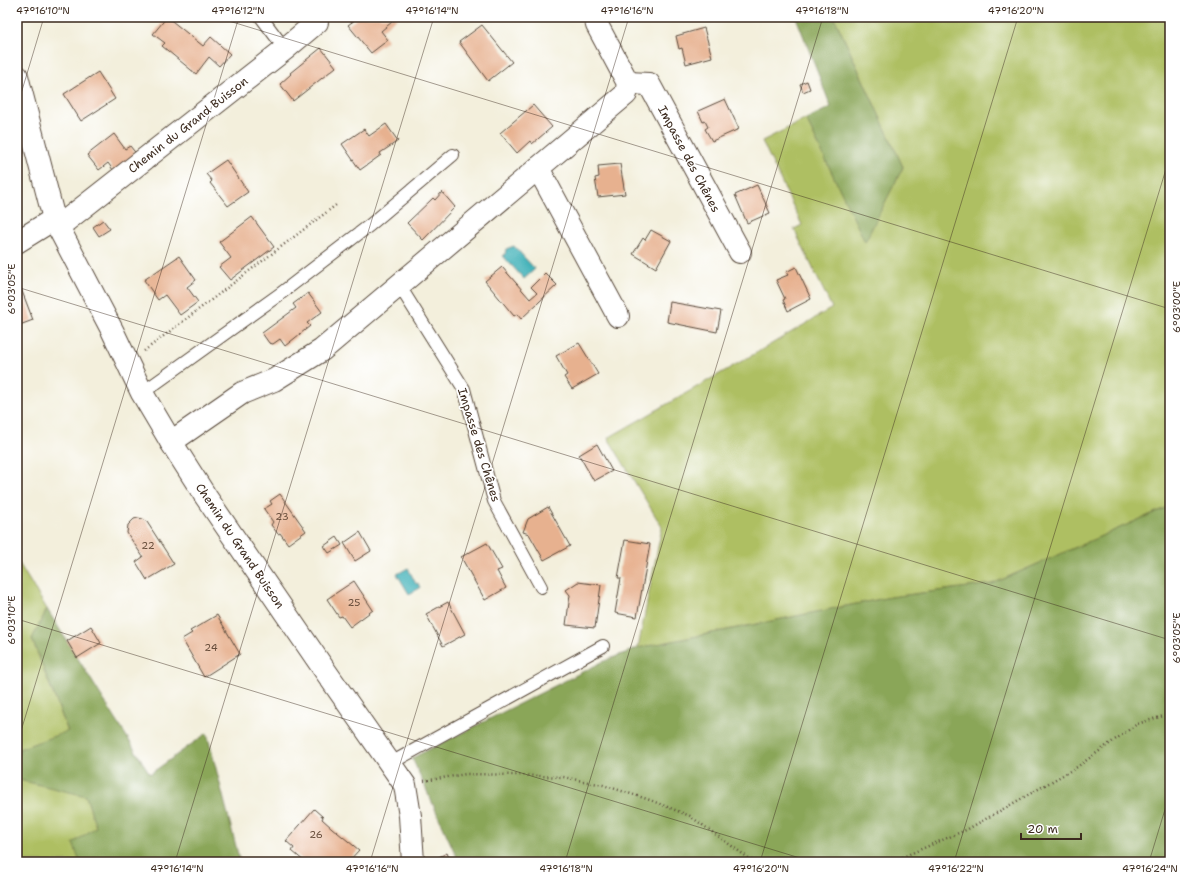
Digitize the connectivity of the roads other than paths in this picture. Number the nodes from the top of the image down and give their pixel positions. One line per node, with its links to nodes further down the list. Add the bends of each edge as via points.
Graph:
1 (261, 17): 4 (lane)
2 (595, 17): 6 (street)
3 (317, 22): 4 (street, Chemin du Grand Buisson)
4 (285, 49): 10 (street, Chemin du Grand Buisson)
5 (17, 76): 7 (street, Chemin du Grand Buisson)
6 (628, 83): 9 (street, via 626,94); 12 (street, Impasse des Chênes, via 649,84)
7 (21, 104): 10 (street, Chemin du Grand Buisson)
8 (453, 155): 15 (lane, via 370,225 280,294)
9 (538, 168): 13 (street); 14 (street)
10 (56, 223): 11 (street, Chemin du Grand Buisson); 15 (street, Chemin du Grand Buisson)
11 (17, 242)
12 (740, 252)
13 (399, 285): 16 (street, via 322,350 274,380 242,393); 17 (lane, Impasse des Chênes, via 464,389 494,501)
14 (618, 316)
15 (142, 393): 16 (street, Chemin du Grand Buisson)
16 (171, 442): 19 (street, Chemin du Grand Buisson, via 319,662)
17 (541, 587)
18 (603, 646): 19 (lane)
19 (391, 763): 20 (street, Chemin du Grand Buisson, via 405,784)
20 (413, 862)

